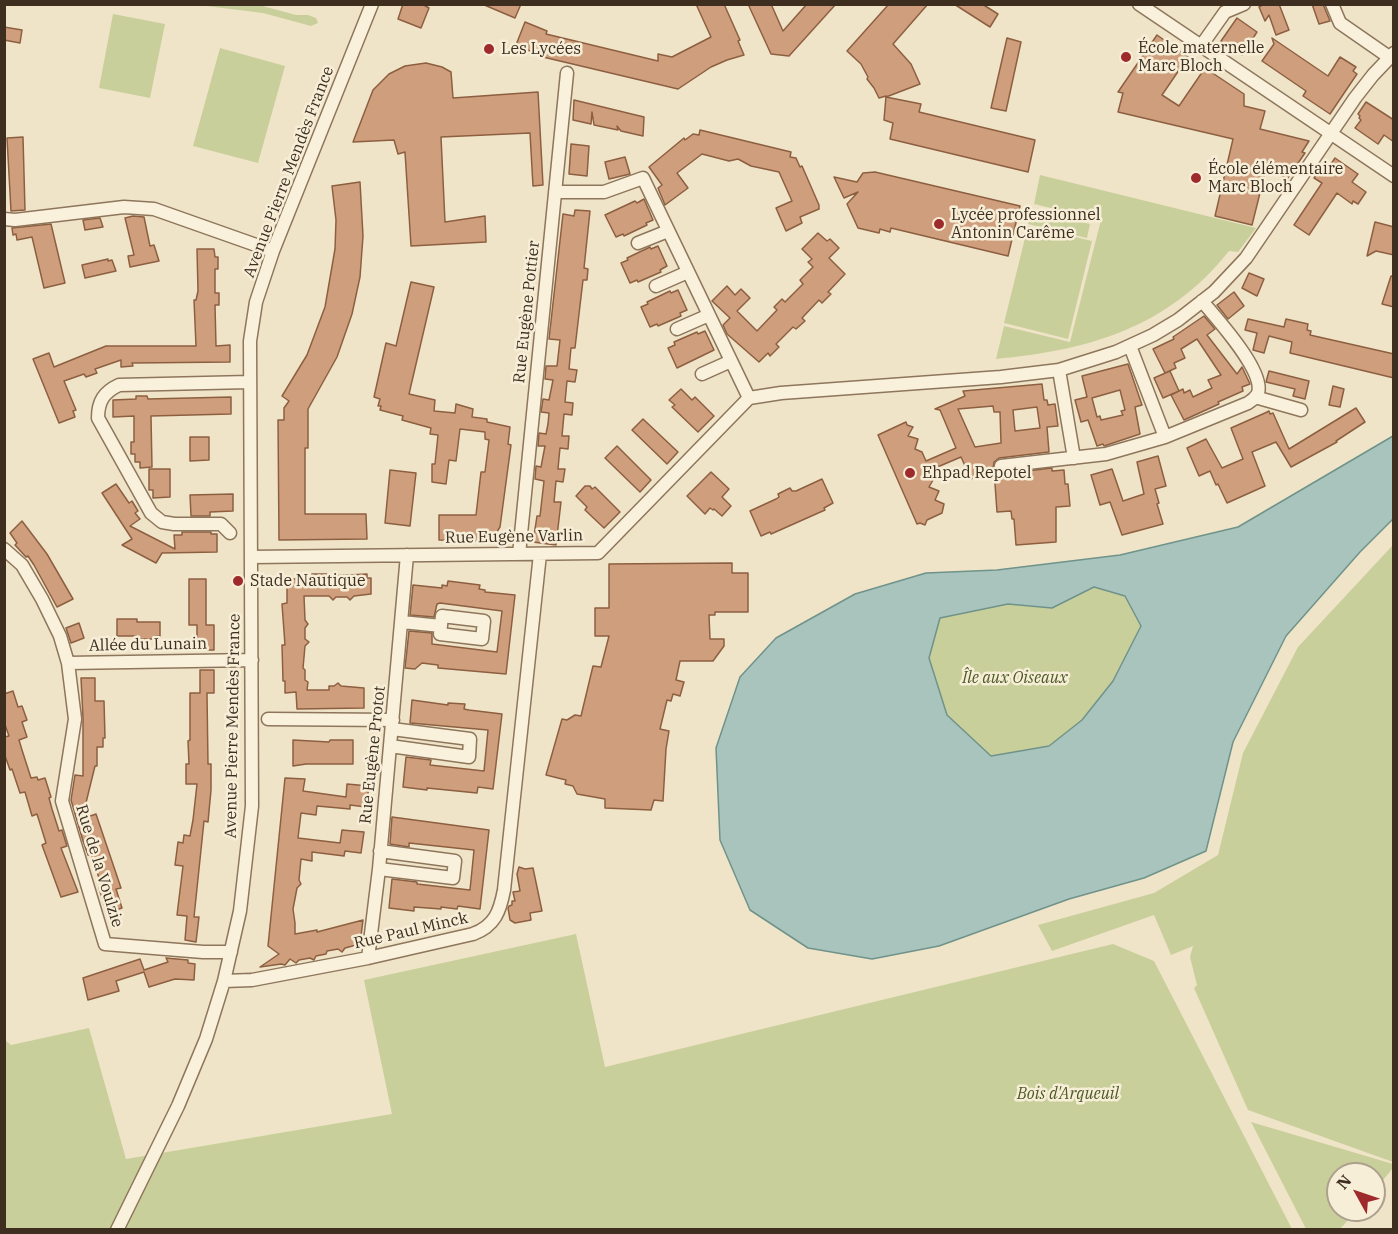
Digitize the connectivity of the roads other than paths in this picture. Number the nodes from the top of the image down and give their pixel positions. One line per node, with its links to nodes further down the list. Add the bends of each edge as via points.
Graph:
1 (372, 4): 14 (street, Avenue Pierre Mendès France)
2 (1139, 4): 5 (street)
3 (1244, 4): 5 (street, via 1225,12)
4 (1332, 4): 6 (street, via 1340,23)
5 (1201, 46): 8 (street)
6 (1391, 55): 8 (street)
7 (567, 73): 10 (street, Rue Eugène Pottier)
8 (1331, 135): 9 (street); 17 (street, via 1246,258)
9 (1394, 176)
10 (555, 192): 12 (street, via 604,192 643,178); 33 (street, Rue Eugène Pottier)
11 (4, 219): 14 (street, via 142,207)
12 (668, 231): 13 (street); 15 (street)
13 (638, 243)
14 (273, 251): 24 (street, Avenue Pierre Mendès France, via 256,302)
15 (688, 272): 16 (street); 18 (street)
16 (656, 286)
17 (1202, 301): 20 (street, via 1178,320); 25 (street, via 1244,353 1257,377)
18 (709, 315): 19 (street); 21 (street)
19 (678, 329)
20 (1130, 346): 22 (street); 28 (street)
21 (731, 361): 23 (street); 26 (street)
22 (1059, 370): 26 (street); 29 (street)
23 (702, 374)
24 (249, 382): 31 (street, via 119,385 107,391 98,405 98,418 151,513 162,522 221,524); 36 (street, Avenue Pierre Mendès France)
25 (1255, 397): 27 (street); 28 (street)
26 (749, 398): 34 (street, Rue Eugène Varlin, via 598,553)
27 (1301, 410)
28 (1165, 438): 29 (street)
29 (1074, 458): 30 (street)
30 (1001, 466)
31 (230, 532)
32 (4, 549): 40 (street, Rue de la Voulzie, via 22,565 42,599)
33 (519, 554): 34 (street, Rue Eugène Varlin); 35 (street, Rue Eugène Varlin)
34 (540, 554): 47 (street, Rue Paul Minck, via 504,890 495,920 473,934)
35 (407, 555): 36 (street, Rue Eugène Varlin); 37 (street, Rue Eugène Protot)
36 (252, 557): 39 (street, Avenue Pierre Mendès France)
37 (402, 622): 38 (street); 42 (street, Rue Eugène Protot)
38 (441, 627)
39 (252, 660): 40 (street, Allée du Lunain); 46 (street, Avenue Pierre Mendès France, via 252,807 240,911)
40 (68, 663): 46 (street, Rue de la Voulzie, via 75,718 62,801 105,944)
41 (268, 719): 42 (street)
42 (392, 725): 43 (street, Rue Eugène Protot); 43 (street, via 470,739 469,757)
43 (390, 746): 44 (street, Rue Eugène Protot)
44 (380, 851): 45 (street, Rue Eugène Protot); 45 (street, via 455,861 453,878)
45 (379, 869): 47 (street, Rue Eugène Protot)
46 (231, 952): 48 (street, Avenue Pierre Mendès France)
47 (368, 958): 48 (street, Rue Paul Minck, via 252,980)
48 (224, 981): 49 (street, Avenue Pierre Mendès France, via 194,1070)
49 (117, 1230)

